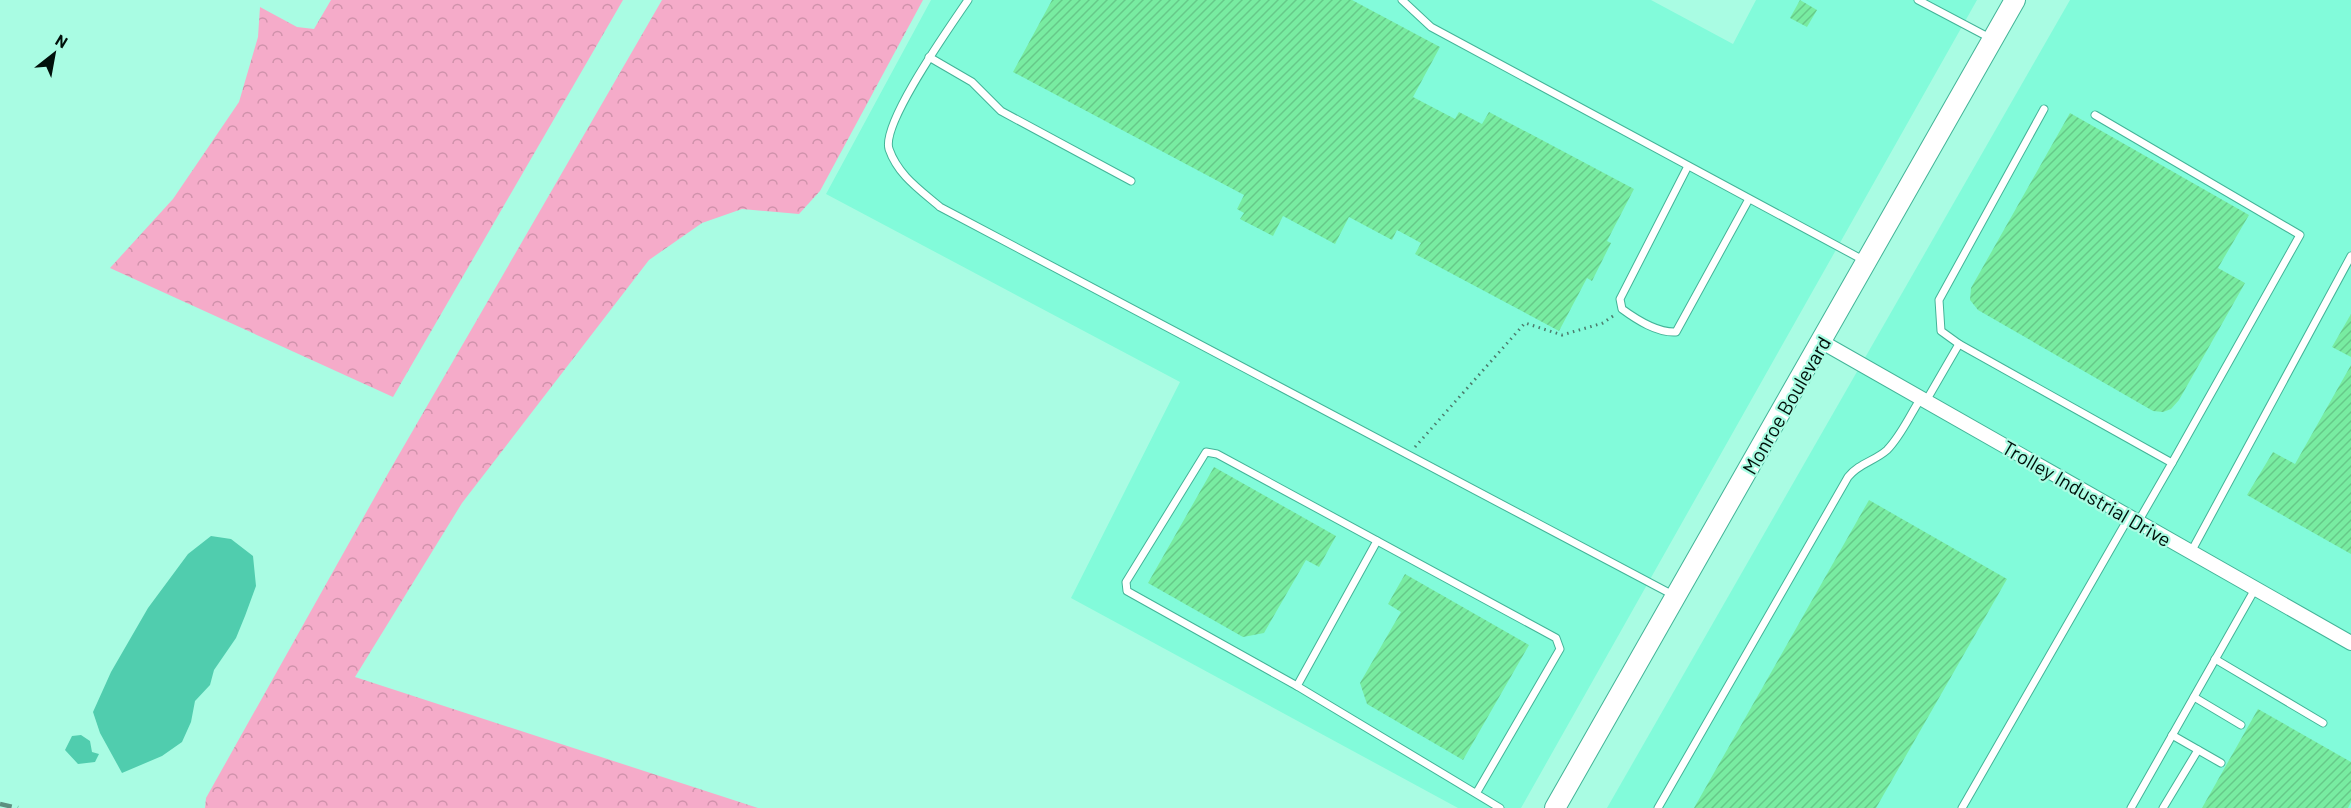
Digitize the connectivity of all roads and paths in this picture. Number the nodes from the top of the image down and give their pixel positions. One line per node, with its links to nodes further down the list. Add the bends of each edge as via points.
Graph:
1 (968, 0): 6 (lane)
2 (1402, 0): 9 (lane, via 1431,27)
3 (1918, 0): 5 (lane)
4 (2015, 0): 5 (street, Monroe Boulevard)
5 (1992, 39): 13 (street, Monroe Boulevard)
6 (929, 57): 10 (lane, via 972,82 1001,111); 18 (lane, via 896,119 888,146 900,172 940,207)
7 (2044, 109): 16 (lane, via 1939,300 1941,331)
8 (2095, 115): 19 (lane, via 2300,235)
9 (1688, 166): 11 (lane); 14 (lane, via 1620,299)
10 (1131, 181)
11 (1749, 199): 13 (lane); 14 (lane, via 1676,332 1665,332)
12 (2351, 256): 22 (lane)
13 (1867, 263): 15 (street, Monroe Boulevard)
14 (1622, 309): 18 (path, via 1603,323 1562,335 1525,322)
15 (1822, 342): 17 (street, Trolley Industrial Drive); 24 (street, Monroe Boulevard)
16 (1959, 344): 17 (lane); 19 (lane)
17 (1923, 400): 20 (street, Trolley Industrial Drive); 38 (lane, via 1885,452 1848,477)
18 (1408, 456): 24 (lane)
19 (2172, 463): 20 (lane)
20 (2134, 520): 22 (street, Trolley Industrial Drive); 39 (lane)
21 (1377, 541): 27 (lane); 27 (lane, via 1217,454 1206,452 1126,582 1127,591); 34 (lane, via 1556,638 1560,649)
22 (2191, 552): 23 (street, Trolley Industrial Drive)
23 (2255, 589): 25 (street, Trolley Industrial Drive); 26 (lane)
24 (1675, 596): 37 (street, Monroe Boulevard)
25 (2351, 643)
26 (2215, 659): 28 (lane); 29 (lane)
27 (1297, 686): 34 (lane)
28 (2194, 697): 30 (lane); 31 (lane)
29 (2323, 723)
30 (2241, 725)
31 (2172, 735): 32 (lane); 35 (lane)
32 (2198, 750): 33 (lane); 40 (lane)
33 (2221, 763)
34 (1478, 792): 36 (lane)
35 (2133, 807)
36 (1500, 808)
37 (1554, 808)
38 (1658, 808)
39 (1962, 808)
40 (2163, 808)

